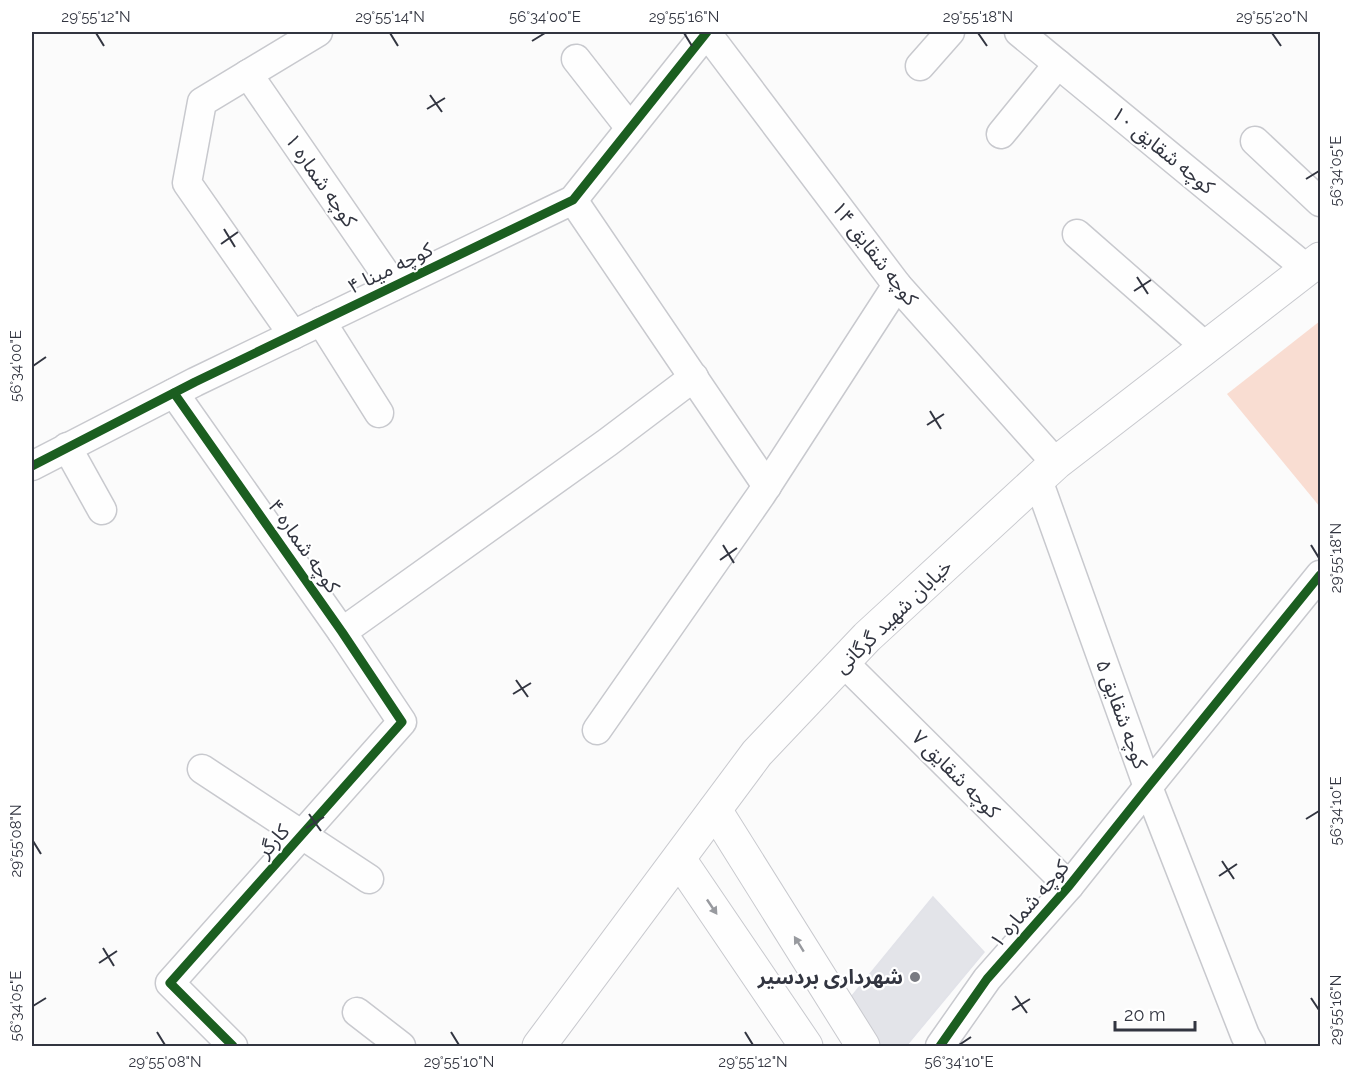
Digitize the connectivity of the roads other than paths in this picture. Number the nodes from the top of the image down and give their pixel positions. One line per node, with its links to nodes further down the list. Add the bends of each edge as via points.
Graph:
1 (318, 32): 8 (street)
2 (950, 32): 7 (street)
3 (1019, 32): 6 (street, کوچه شقایق ۱۰)
4 (697, 36): 9 (street, کوچه مینا ۴); 16 (street, کوچه شقایق ۱۴)
5 (576, 59): 9 (street)
6 (1058, 64): 10 (street); 15 (street, کوچه شقایق ۱۰)
7 (920, 66)
8 (248, 74): 17 (street, کوچه شماره ۱); 19 (street, via 202,102 187,183)
9 (630, 128): 12 (street, کوچه مینا ۴)
10 (1001, 134)
11 (1255, 141): 13 (street)
12 (573, 200): 17 (street, کوچه مینا ۴); 21 (street)
13 (1320, 202)
14 (1077, 234): 20 (street)
15 (1314, 264): 20 (main road, خیابان شهید گرگانی)
16 (897, 285): 26 (street, کوچه شقایق ۱۴); 27 (street)
17 (394, 286): 18 (street, کوچه مینا ۴)
18 (321, 321): 19 (street, کوچه مینا ۴); 23 (street)
19 (293, 335): 22 (street, کوچه مینا ۴)
20 (1206, 347): 26 (main road, خیابان شهید گرگانی)
21 (694, 377): 27 (street); 30 (street)
22 (174, 393): 24 (street, کوچه مینا ۴); 30 (street, کوچه شماره ۴)
23 (379, 413)
24 (67, 447): 25 (street, کوچه مینا ۴); 28 (street)
25 (33, 460)
26 (1047, 472): 31 (main road, خیابان شهید گرگانی); 35 (street, کوچه شقایق ۵)
27 (767, 486): 33 (street)
28 (102, 510)
29 (1320, 575): 35 (street, کوچه شماره ۱)
30 (342, 632): 32 (street, کوچه شماره ۴)
31 (843, 662): 36 (main road, خیابان شهید گرگانی, via 757,753); 40 (street, کوچه شقایق ۷)
32 (402, 722): 37 (street, کارگر)
33 (597, 730)
34 (202, 769): 37 (street)
35 (1148, 787): 40 (street, کوچه شماره ۱); 48 (street, کوچه شقایق ۵)
36 (715, 810): 38 (main road, خیابان شهید گرگانی); 46 (main road, one-way to 36)
37 (302, 835): 39 (street); 42 (street, کارگر, via 170,983)
38 (679, 859): 44 (main road, خیابان شهید گرگانی); 45 (main road, one-way to 45)
39 (369, 879)
40 (1069, 886): 47 (street, کوچه شماره ۱, via 987,979)
41 (357, 1012): 43 (street)
42 (233, 1047)
43 (401, 1047)
44 (539, 1047)
45 (806, 1047)
46 (863, 1047)
47 (940, 1047)
48 (1251, 1047)

